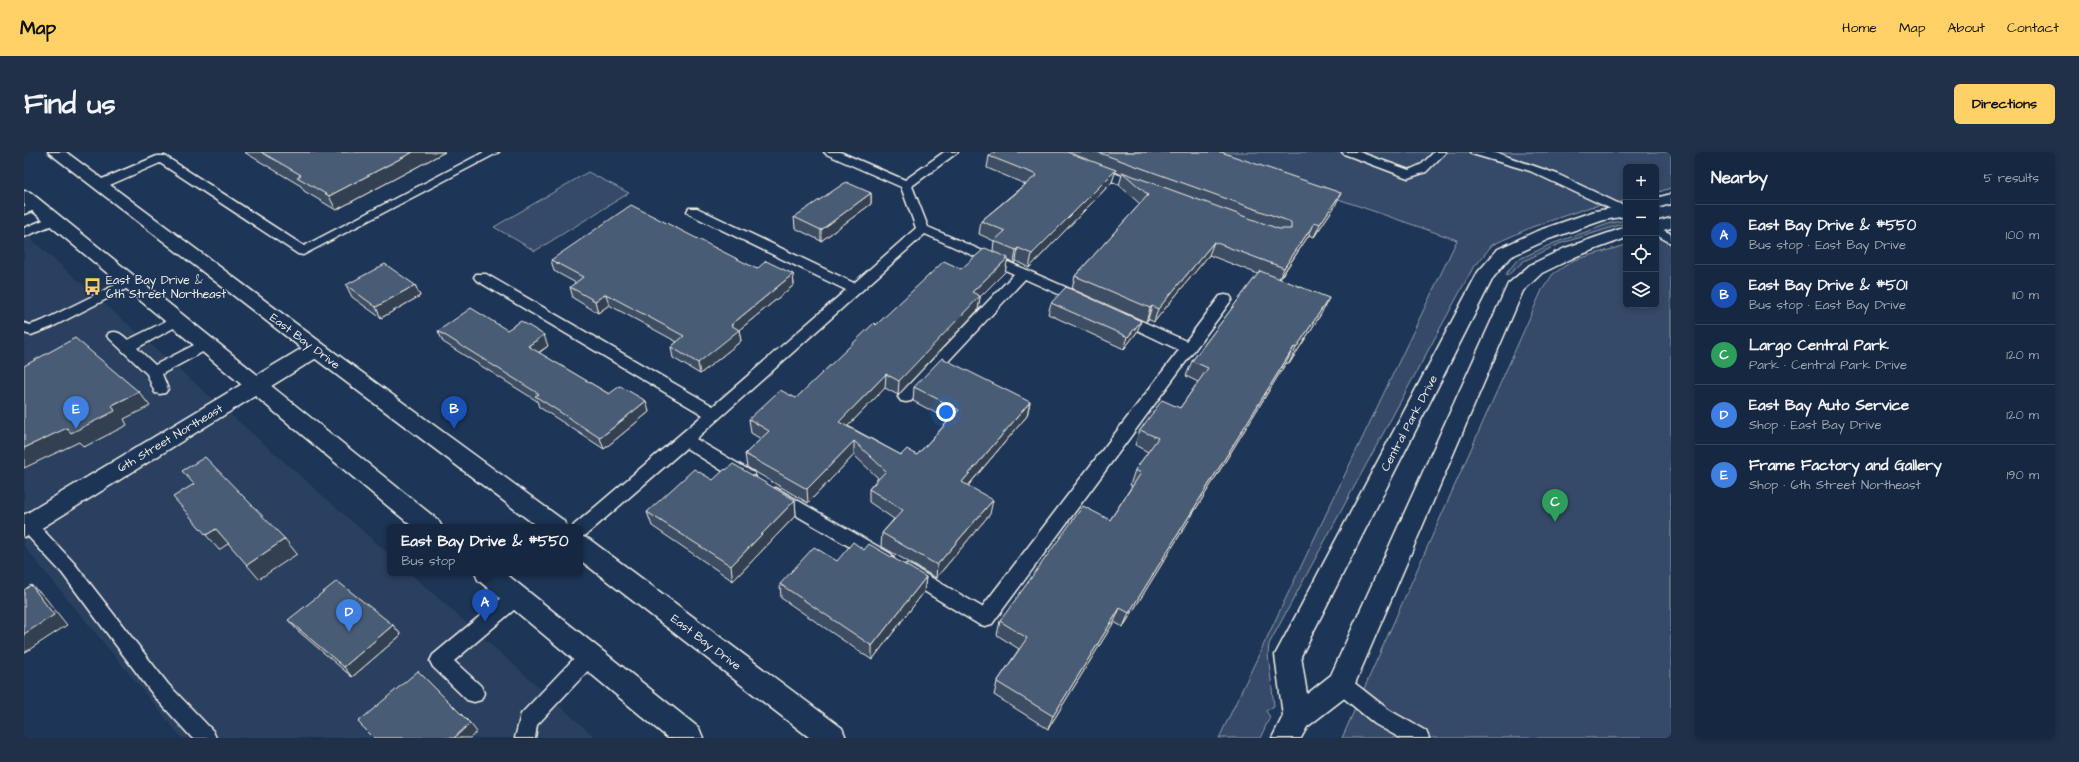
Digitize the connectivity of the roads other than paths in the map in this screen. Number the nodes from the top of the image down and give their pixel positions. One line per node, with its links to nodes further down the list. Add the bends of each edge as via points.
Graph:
1 (56, 152): 10 (main road, East Bay Drive)
2 (493, 152): 8 (lane, via 303,251)
3 (830, 152): 11 (lane)
4 (952, 152): 11 (lane)
5 (1348, 152): 6 (lane, via 1408,174 1423,170)
6 (1440, 152)
7 (1476, 152): 17 (lane, via 1536,169 1569,182)
8 (159, 155): 10 (lane)
9 (1081, 165): 12 (lane)
10 (99, 185): 40 (main road, East Bay Drive)
11 (906, 185): 23 (lane)
12 (1154, 192)
13 (1671, 198): 14 (main road)
14 (1659, 202)
15 (28, 204): 20 (main road)
16 (693, 211): 30 (lane)
17 (1623, 215)
18 (1623, 217): 57 (main road, Central Park Drive, via 1594,217 1543,235 1504,253 1485,276 1288,655)
19 (1623, 219): 55 (main road, Central Park Drive, via 1571,252 1536,269 1515,288)
20 (53, 220): 24 (lane); 29 (main road)
21 (1671, 223): 22 (main road)
22 (1659, 226)
23 (923, 229): 27 (lane); 30 (lane)
24 (24, 232)
25 (1659, 232): 26 (lane)
26 (1671, 239)
27 (1023, 273): 32 (lane); 44 (lane)
28 (482, 277): 45 (lane)
29 (130, 282): 34 (main road); 35 (lane, via 47,324 31,330)
30 (856, 289): 45 (lane)
31 (1225, 298): 39 (lane)
32 (1095, 305)
33 (1109, 312): 39 (lane)
34 (176, 321): 37 (main road); 38 (lane)
35 (24, 328)
36 (114, 336): 38 (lane)
37 (205, 345): 41 (lane); 42 (main road)
38 (127, 348): 41 (lane)
39 (1188, 348): 46 (lane, via 985,618)
40 (316, 349): 42 (main road, 6th Street Northeast); 49 (main road, East Bay Drive)
41 (154, 372): 43 (lane)
42 (255, 386): 47 (main road, 6th Street Northeast); 48 (main road)
43 (160, 389)
44 (906, 397)
45 (714, 414): 46 (lane)
46 (685, 440): 50 (lane)
47 (25, 524): 58 (lane, via 68,568 161,690)
48 (426, 524)
49 (551, 524)
50 (583, 527)
51 (583, 548): 61 (main road, East Bay Drive)
52 (491, 576): 53 (main road)
53 (516, 597): 54 (main road); 56 (lane, via 440,661)
54 (589, 656): 59 (lane, via 528,721); 60 (main road)
55 (1341, 684): 57 (main road, Central Park Drive); 62 (lane, via 1382,717)
56 (474, 693)
57 (1291, 728)
58 (206, 738)
59 (525, 738)
60 (689, 738)
61 (832, 738)
62 (1419, 738)

